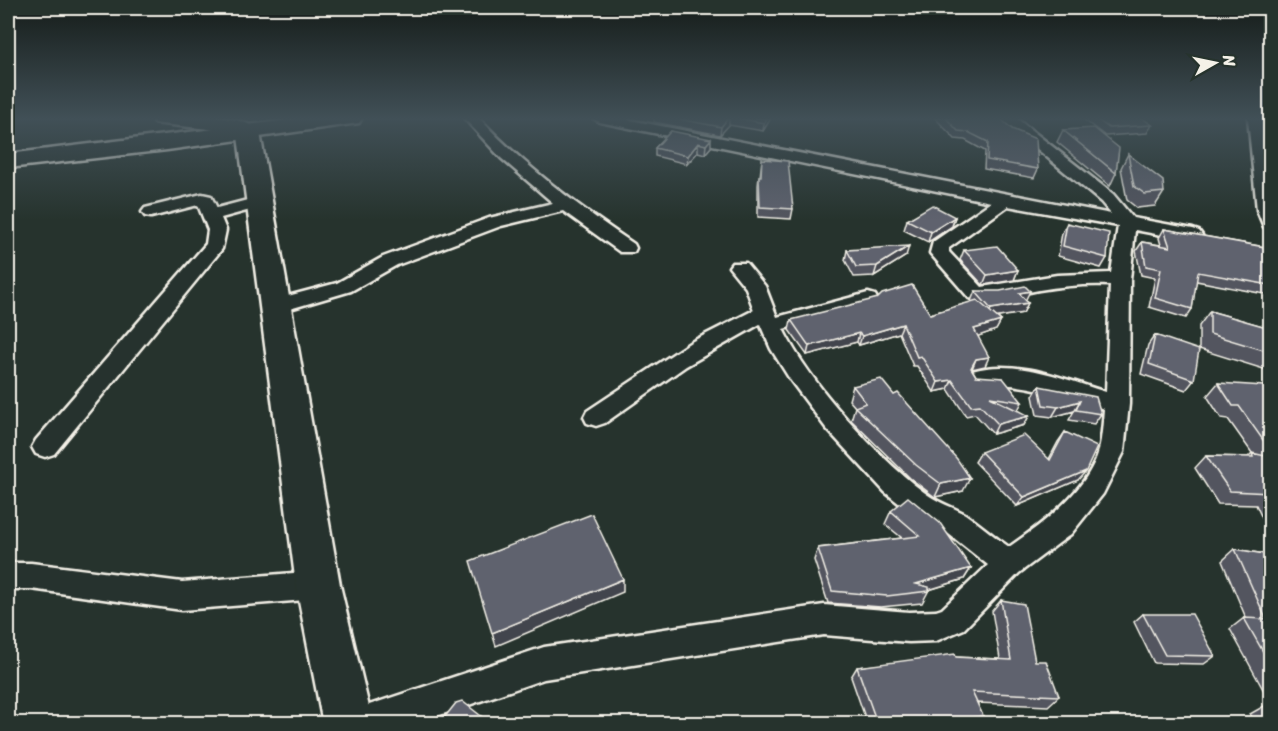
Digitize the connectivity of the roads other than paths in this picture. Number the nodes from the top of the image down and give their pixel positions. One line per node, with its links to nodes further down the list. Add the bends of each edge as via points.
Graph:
1 (73, 152): 7 (main road)
2 (247, 152): 9 (main road)
3 (506, 152): 10 (street)
4 (768, 152): 8 (street)
5 (1050, 152): 13 (street, via 1107,198)
6 (1259, 152): 14 (street)
7 (8, 161)
8 (1005, 200): 13 (street); 18 (street, via 940,246 939,253 976,293 985,295 1038,283)
9 (259, 202): 12 (street); 20 (main road)
10 (565, 205): 16 (street); 20 (street, via 456,236 390,261 344,287)
11 (151, 212): 12 (street, via 202,199)
12 (212, 215): 25 (street, via 218,230 215,245)
13 (1127, 223): 15 (street); 18 (street)
14 (1270, 223)
15 (1204, 237)
16 (627, 248)
17 (739, 267): 21 (street, via 755,286)
18 (1120, 280): 23 (street)
19 (868, 300): 21 (street)
20 (276, 306): 28 (main road)
21 (769, 319): 24 (street, via 729,328); 26 (street, via 799,375 894,484 921,505 956,523)
22 (980, 377): 23 (street, via 1019,377)
23 (1117, 404): 26 (street, via 1110,452 1094,486 1061,526)
24 (596, 417)
25 (45, 447)
26 (1009, 564): 30 (street, via 953,619 936,626 824,620 544,663)
27 (8, 576): 28 (street, via 182,596)
28 (318, 585): 29 (main road)
29 (348, 723)
30 (363, 723)

